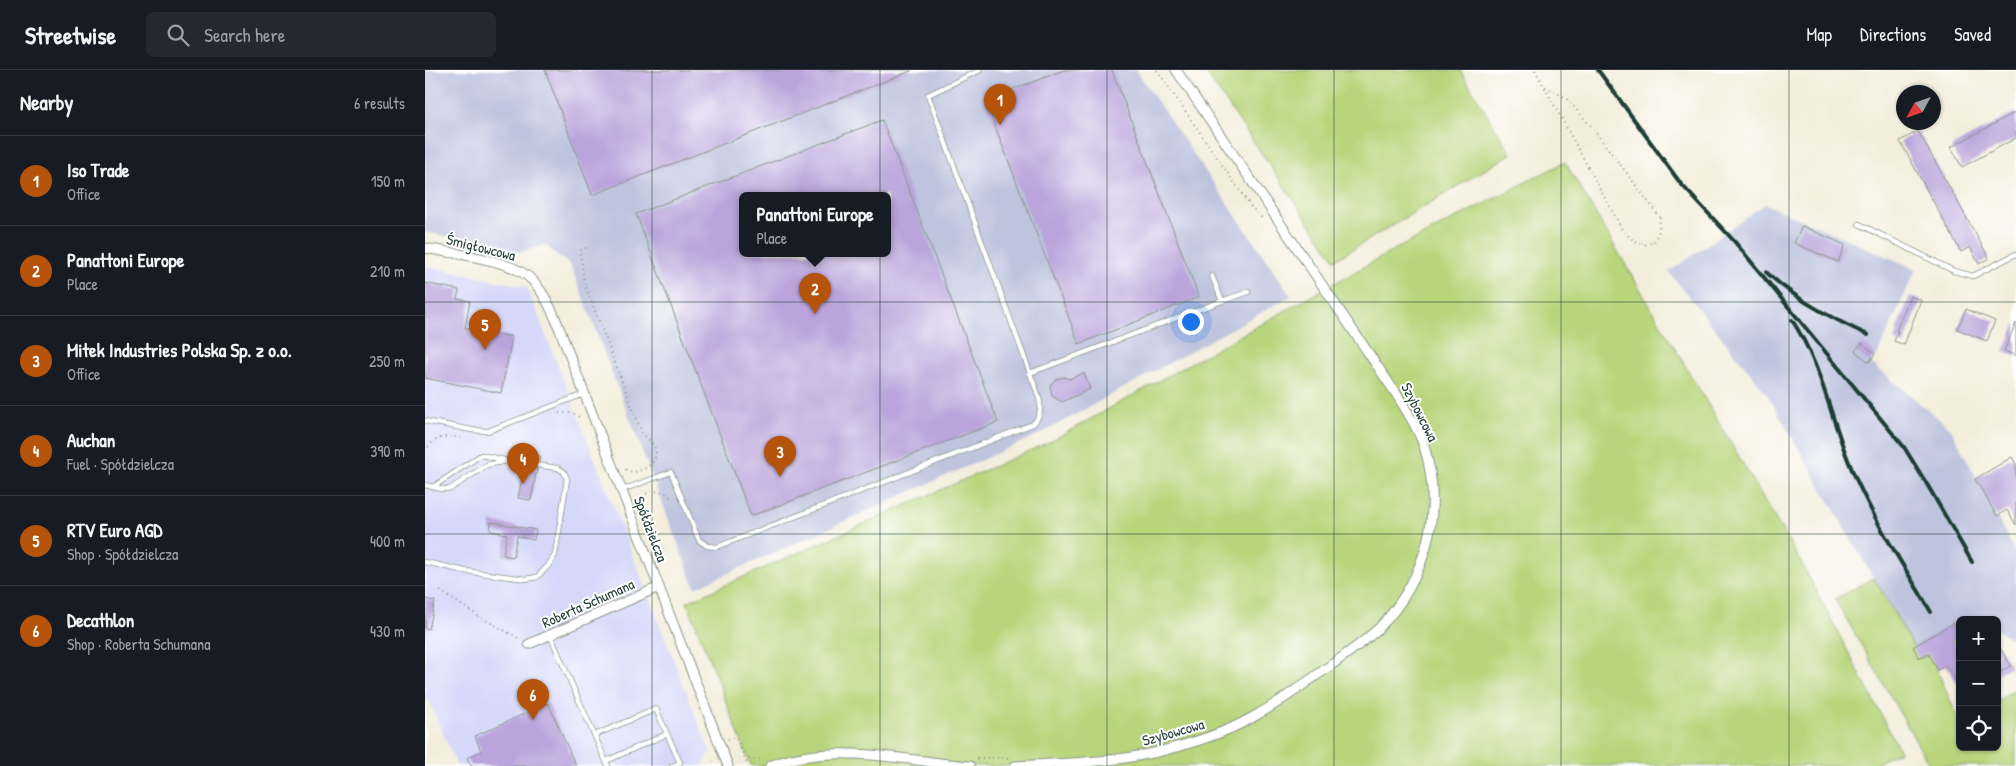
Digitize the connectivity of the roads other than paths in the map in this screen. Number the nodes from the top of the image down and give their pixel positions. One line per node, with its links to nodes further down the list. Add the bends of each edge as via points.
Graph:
1 (980, 70): 10 (lane, via 928,95)
2 (1176, 70): 25 (street, Szybowcowa, via 1417,429 1433,490 1429,538 1416,576 1405,596 1378,628 1337,661 1259,714 1197,741 1146,755)
3 (1859, 224): 5 (lane, via 1954,271 1973,276)
4 (425, 248): 8 (street, Śmigłowcowa, via 512,267 532,280)
5 (2016, 254)
6 (1212, 276): 9 (lane)
7 (1247, 292): 9 (lane)
8 (547, 301): 11 (street, Spółdzielcza)
9 (1223, 301): 10 (lane)
10 (1030, 373): 16 (lane, via 1041,408 1040,417 1033,424 717,547 707,546 699,540 671,472)
11 (585, 394): 12 (lane, via 488,431); 16 (street, Spółdzielcza)
12 (425, 421)
13 (506, 461): 15 (lane, via 487,465 451,489); 15 (lane, via 481,455); 17 (lane, via 558,468 567,479 555,555 548,566 537,577 526,580)
14 (425, 485): 15 (lane)
15 (433, 487)
16 (622, 490): 18 (street, Spółdzielcza)
17 (425, 562)
18 (659, 586): 19 (street, Roberta Schumana); 28 (street, Spółdzielcza)
19 (550, 634): 20 (street, Roberta Schumana); 22 (lane)
20 (529, 644)
21 (667, 734): 22 (lane, via 656,708); 26 (lane); 27 (lane, via 680,763)
22 (595, 735): 26 (lane)
23 (768, 762): 24 (street, via 838,754)
24 (970, 762)
25 (1017, 762)
26 (607, 763)
27 (672, 766)
28 (729, 766)

